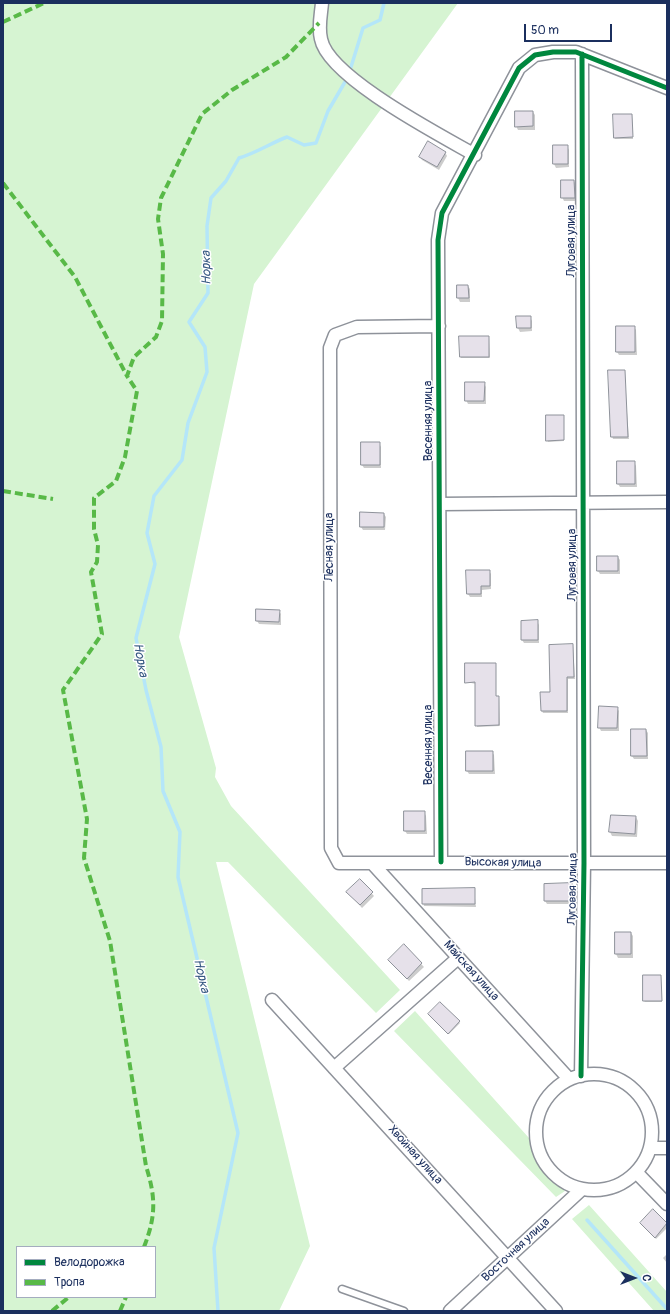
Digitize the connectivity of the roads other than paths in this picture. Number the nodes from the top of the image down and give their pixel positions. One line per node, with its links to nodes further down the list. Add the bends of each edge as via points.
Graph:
1 (322, 3): 4 (street, via 321,40 327,54 340,70 423,126)
2 (582, 54): 3 (street, Весенняя улица); 4 (street, Весенняя улица, via 553,52 535,55 519,68); 7 (street, Луговая улица)
3 (667, 88)
4 (475, 155): 5 (street, Весенняя улица, via 442,212 438,240)
5 (439, 326): 8 (street, Весенняя улица); 10 (street, Лесная улица, via 357,327 335,335 330,348 331,848)
6 (667, 502): 7 (street)
7 (583, 503): 8 (street); 12 (street, Луговая улица)
8 (440, 504): 9 (street, Весенняя улица)
9 (441, 862): 11 (street, Высокая улица); 12 (street, Высокая улица)
10 (339, 863): 11 (street, Высокая улица)
11 (372, 863): 14 (street, Майская улица)
12 (584, 863): 13 (street, Высокая улица); 17 (street, Луговая улица)
13 (667, 863)
14 (458, 958): 16 (street); 18 (street, Майская улица)
15 (272, 1000): 16 (street, Хвойная улица)
16 (334, 1068): 24 (street, Хвойная улица)
17 (581, 1076): 18 (street); 19 (street, via 608,1075 625,1083 639,1095 648,1112 652,1130)
18 (569, 1079): 22 (street, via 553,1090 542,1106 536,1125 537,1144 544,1162 556,1177)
19 (650, 1148): 20 (street); 21 (street)
20 (667, 1148)
21 (636, 1172): 22 (street, via 612,1188 593,1191); 23 (street)
22 (582, 1189): 24 (street, Восточная улица)
23 (667, 1204)
24 (508, 1257): 27 (street, Восточная улица); 28 (street, Хвойная улица)
25 (342, 1289): 26 (lane)
26 (404, 1311)
27 (450, 1311)
28 (556, 1311)

